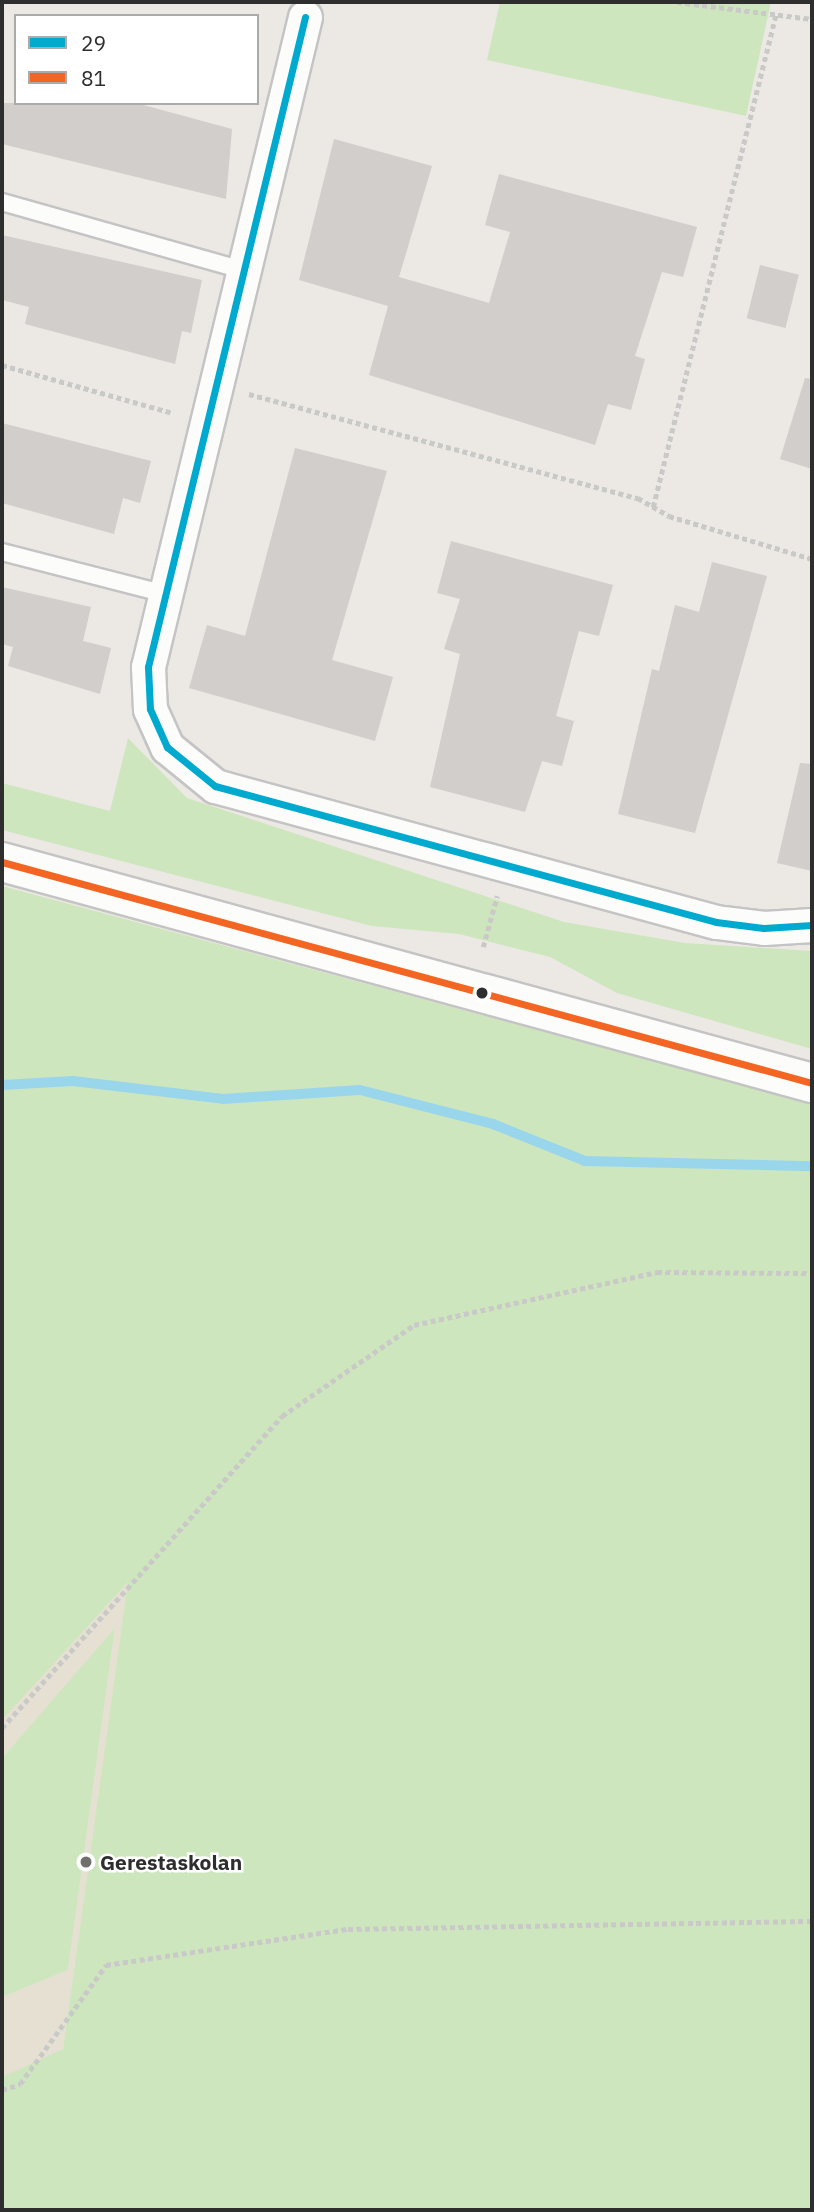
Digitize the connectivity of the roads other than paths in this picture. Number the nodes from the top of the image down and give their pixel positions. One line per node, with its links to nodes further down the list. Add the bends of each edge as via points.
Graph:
1 (305, 18): 3 (street)
2 (2, 202): 3 (lane)
3 (243, 270): 5 (street)
4 (2, 552): 5 (lane)
5 (165, 594): 7 (street, via 148,667 150,709 167,747 215,786 716,922 764,929)
6 (2, 862): 8 (main road)
7 (812, 925)
8 (812, 1083)

